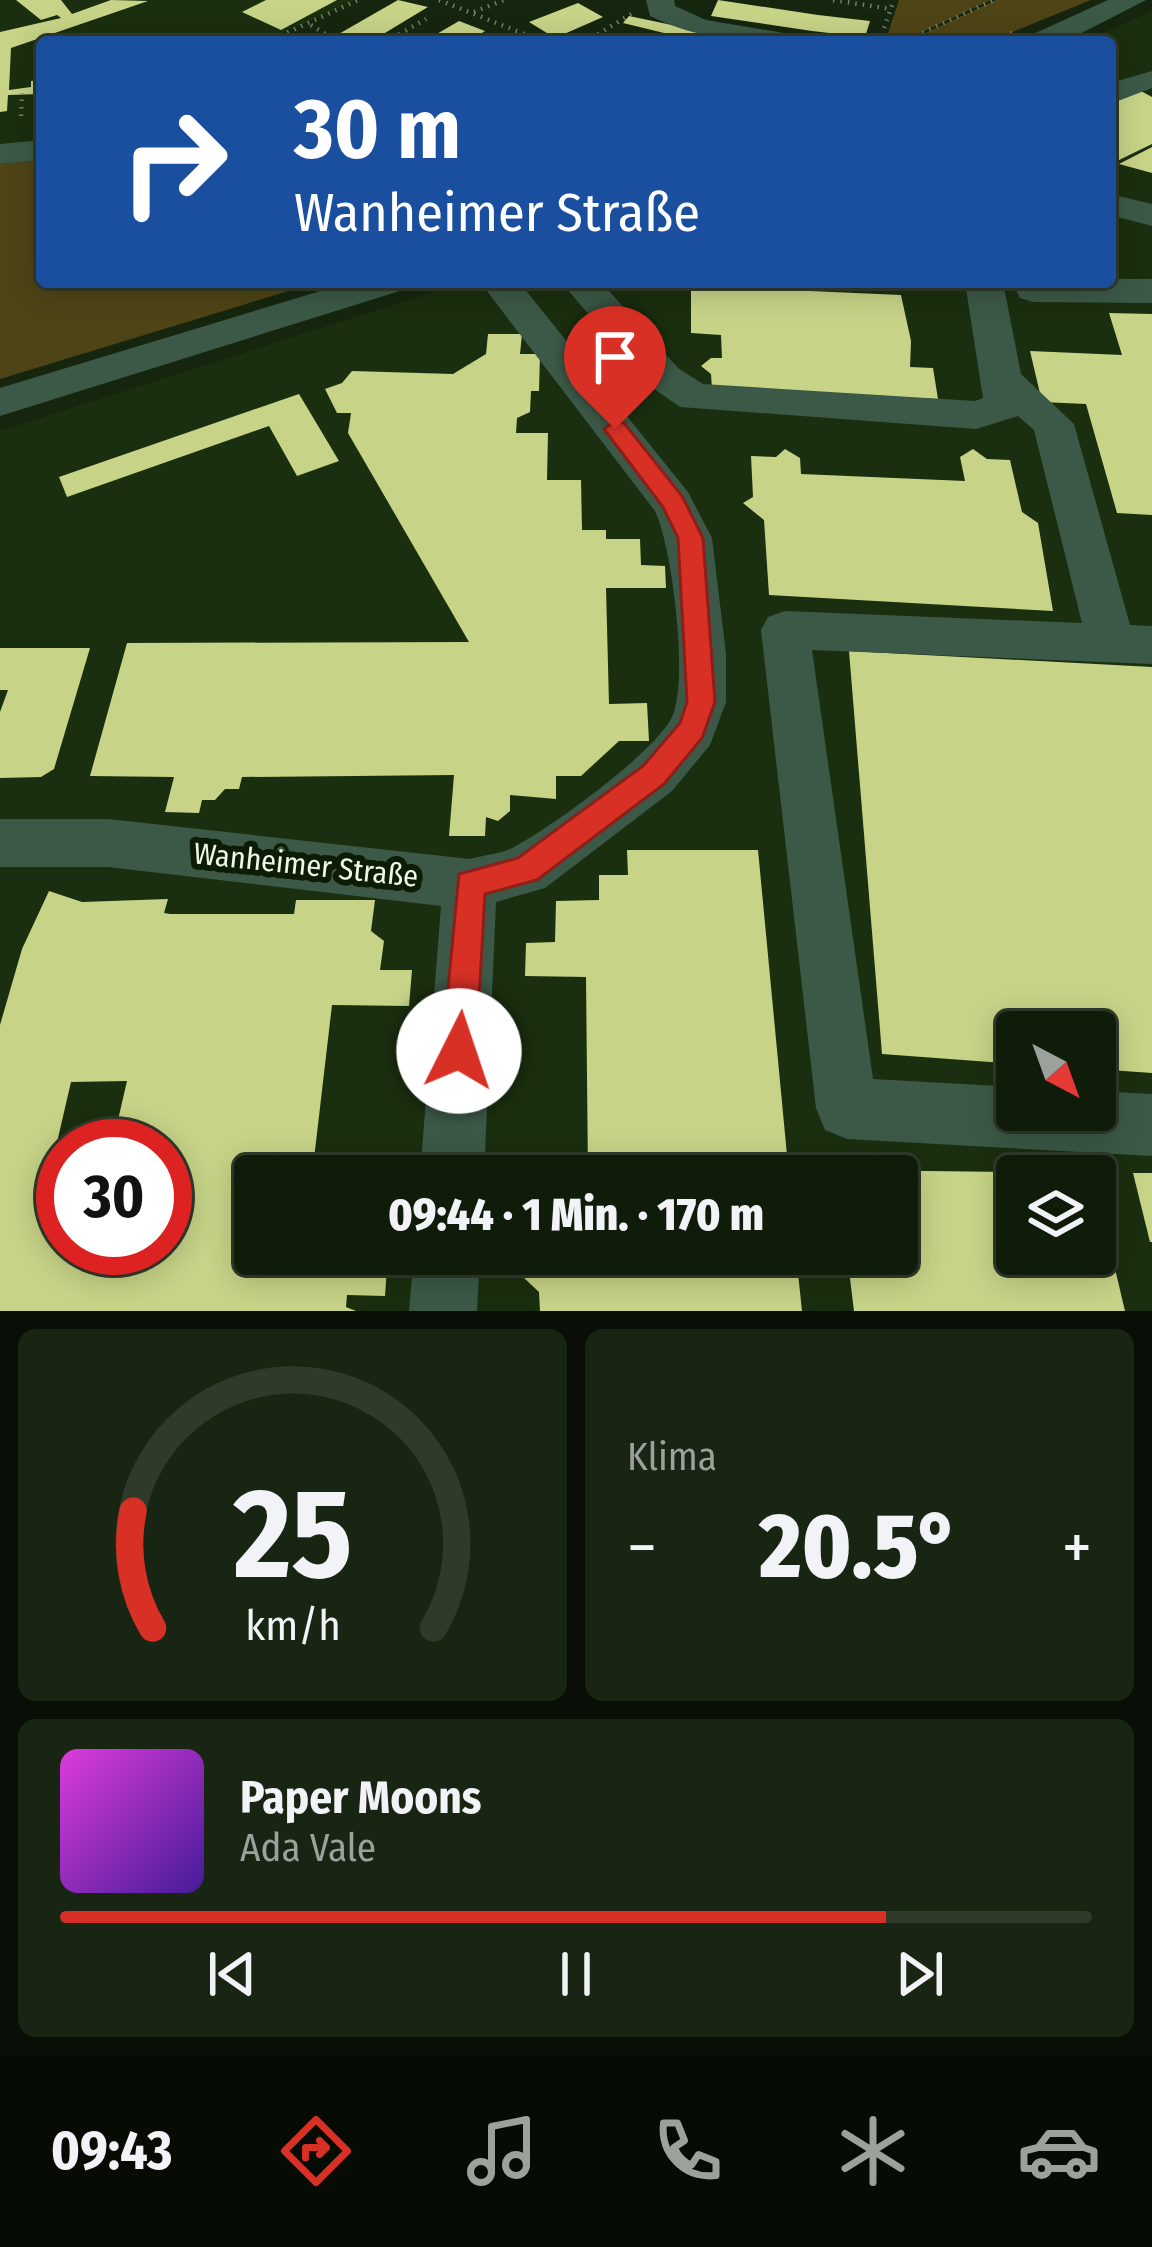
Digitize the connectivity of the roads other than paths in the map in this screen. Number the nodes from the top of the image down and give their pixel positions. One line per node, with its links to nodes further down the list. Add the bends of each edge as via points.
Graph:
1 (1132, 0): 4 (street)
2 (660, 5): 3 (street, via 698,28)
3 (747, 36)
4 (1053, 36)
5 (36, 151): 6 (street)
6 (0, 154)
7 (1116, 206): 8 (street)
8 (1152, 215)
9 (370, 288): 16 (street)
10 (505, 288): 19 (street, Wanheimer Straße, via 682,520 690,538 701,702 692,730 654,775 526,870)
11 (585, 288): 15 (street, via 694,398 976,415 1004,406)
12 (986, 288): 15 (street)
13 (1032, 288): 14 (street)
14 (1152, 291)
15 (1002, 379): 17 (street, via 1053,424)
16 (0, 402)
17 (1132, 644): 20 (street, via 785,630 847,1108)
18 (0, 843): 19 (street, Wanheimer Straße, via 108,843)
19 (470, 884): 21 (street)
20 (1152, 1125)
21 (453, 1155)
22 (446, 1275): 23 (street)
23 (443, 1311)

